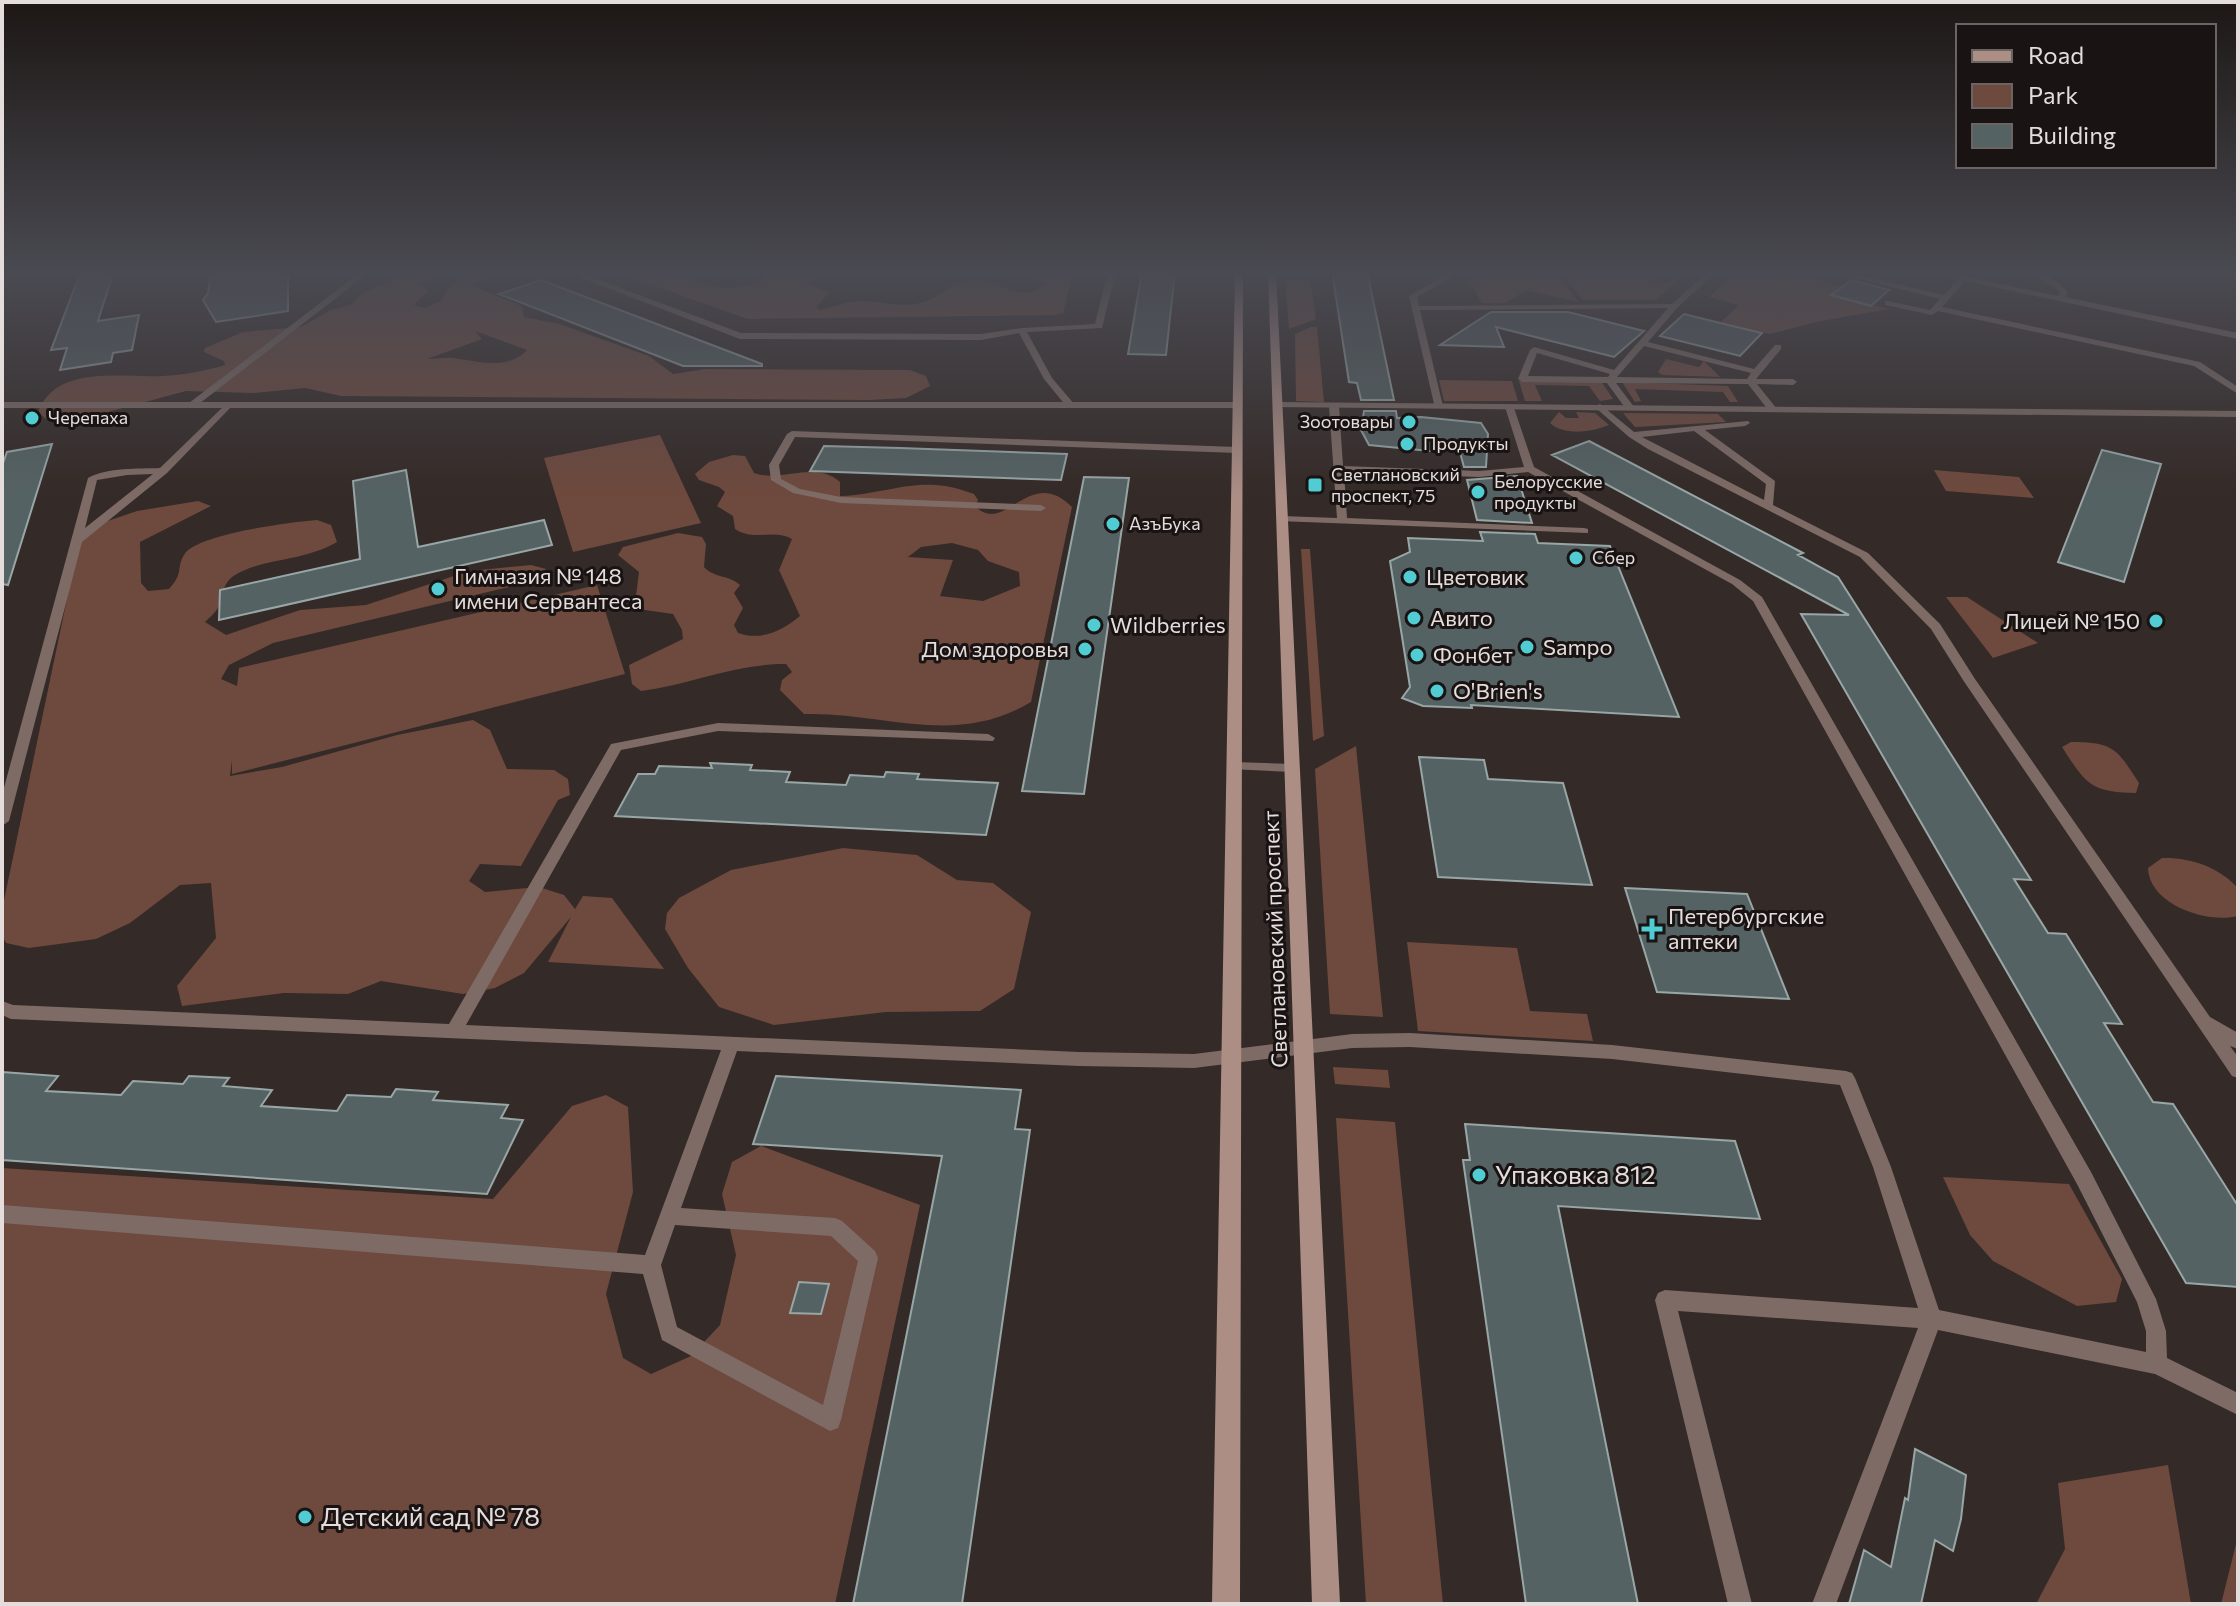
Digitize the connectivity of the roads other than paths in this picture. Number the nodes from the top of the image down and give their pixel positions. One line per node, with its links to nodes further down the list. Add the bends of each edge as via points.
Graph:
1 (269, 346): 16 (lane)
2 (1030, 346): 18 (lane)
3 (1238, 346): 19 (main road, Светлановский проспект)
4 (1275, 346): 20 (main road, Светлановский проспект)
5 (1425, 346): 22 (lane)
6 (1640, 346): 11 (lane)
7 (1654, 346): 10 (lane)
8 (2113, 346): 14 (lane, via 2197,364)
9 (1778, 347): 10 (lane)
10 (1756, 372): 12 (lane)
11 (1614, 376): 11 (lane, via 1522,379 1534,350); 12 (lane); 25 (lane)
12 (1750, 381): 13 (lane); 26 (lane)
13 (1793, 382)
14 (2238, 391)
15 (2, 405): 16 (street)
16 (192, 405): 17 (street)
17 (228, 405): 18 (street); 34 (lane)
18 (1070, 405): 19 (street)
19 (1238, 405): 31 (main road, Светлановский проспект)
20 (1277, 405): 21 (street); 37 (main road, Светлановский проспект)
21 (1334, 406): 22 (street); 32 (lane)
22 (1438, 406): 23 (street)
23 (1510, 407): 24 (street); 33 (lane)
24 (1600, 407): 25 (street); 30 (lane)
25 (1629, 407): 26 (street)
26 (1772, 409): 27 (street)
27 (2238, 414)
28 (1745, 423): 29 (lane)
29 (1696, 428): 30 (lane); 35 (lane, via 1771,483)
30 (1632, 435): 35 (lane)
31 (1237, 450): 36 (lane, via 792,434 774,465 776,480 786,486 841,500); 42 (main road, Светлановский проспект)
32 (1338, 469): 33 (lane, via 1479,474); 38 (lane)
33 (1530, 469): 57 (lane, via 1758,599 2084,1178 2146,1299 2156,1331)
34 (163, 471): 40 (lane); 40 (lane, via 93,478)
35 (1768, 506): 46 (lane, via 1864,555 1936,627)
36 (1041, 508)
37 (1282, 519): 38 (lane); 43 (main road, Светлановский проспект)
38 (1342, 521): 39 (lane)
39 (1584, 531)
40 (77, 540): 44 (lane)
41 (988, 738): 47 (lane, via 718,727 616,747)
42 (1234, 766): 43 (lane); 51 (main road, Светлановский проспект)
43 (1292, 768): 50 (main road, Светлановский проспект)
44 (2, 821)
45 (2, 1008): 47 (lane)
46 (2202, 1018): 49 (lane); 52 (lane)
47 (454, 1031): 48 (lane)
48 (732, 1042): 51 (lane, via 1079,1059 1194,1061); 54 (lane)
49 (2238, 1042)
50 (1304, 1047): 51 (lane); 56 (lane, via 1426,1041 1612,1052 1846,1078); 60 (main road, Светлановский проспект)
51 (1231, 1056): 59 (main road, Светлановский проспект)
52 (2238, 1071)
53 (2, 1214): 55 (lane)
54 (668, 1216): 55 (lane); 55 (lane, via 835,1227 868,1258 830,1420 669,1333)
55 (651, 1265)
56 (1932, 1319): 57 (lane); 61 (lane, via 1665,1300); 62 (lane)
57 (2157, 1364): 58 (lane)
58 (2238, 1404)
59 (1226, 1604)
60 (1326, 1604)
61 (1740, 1604)
62 (1824, 1604)

